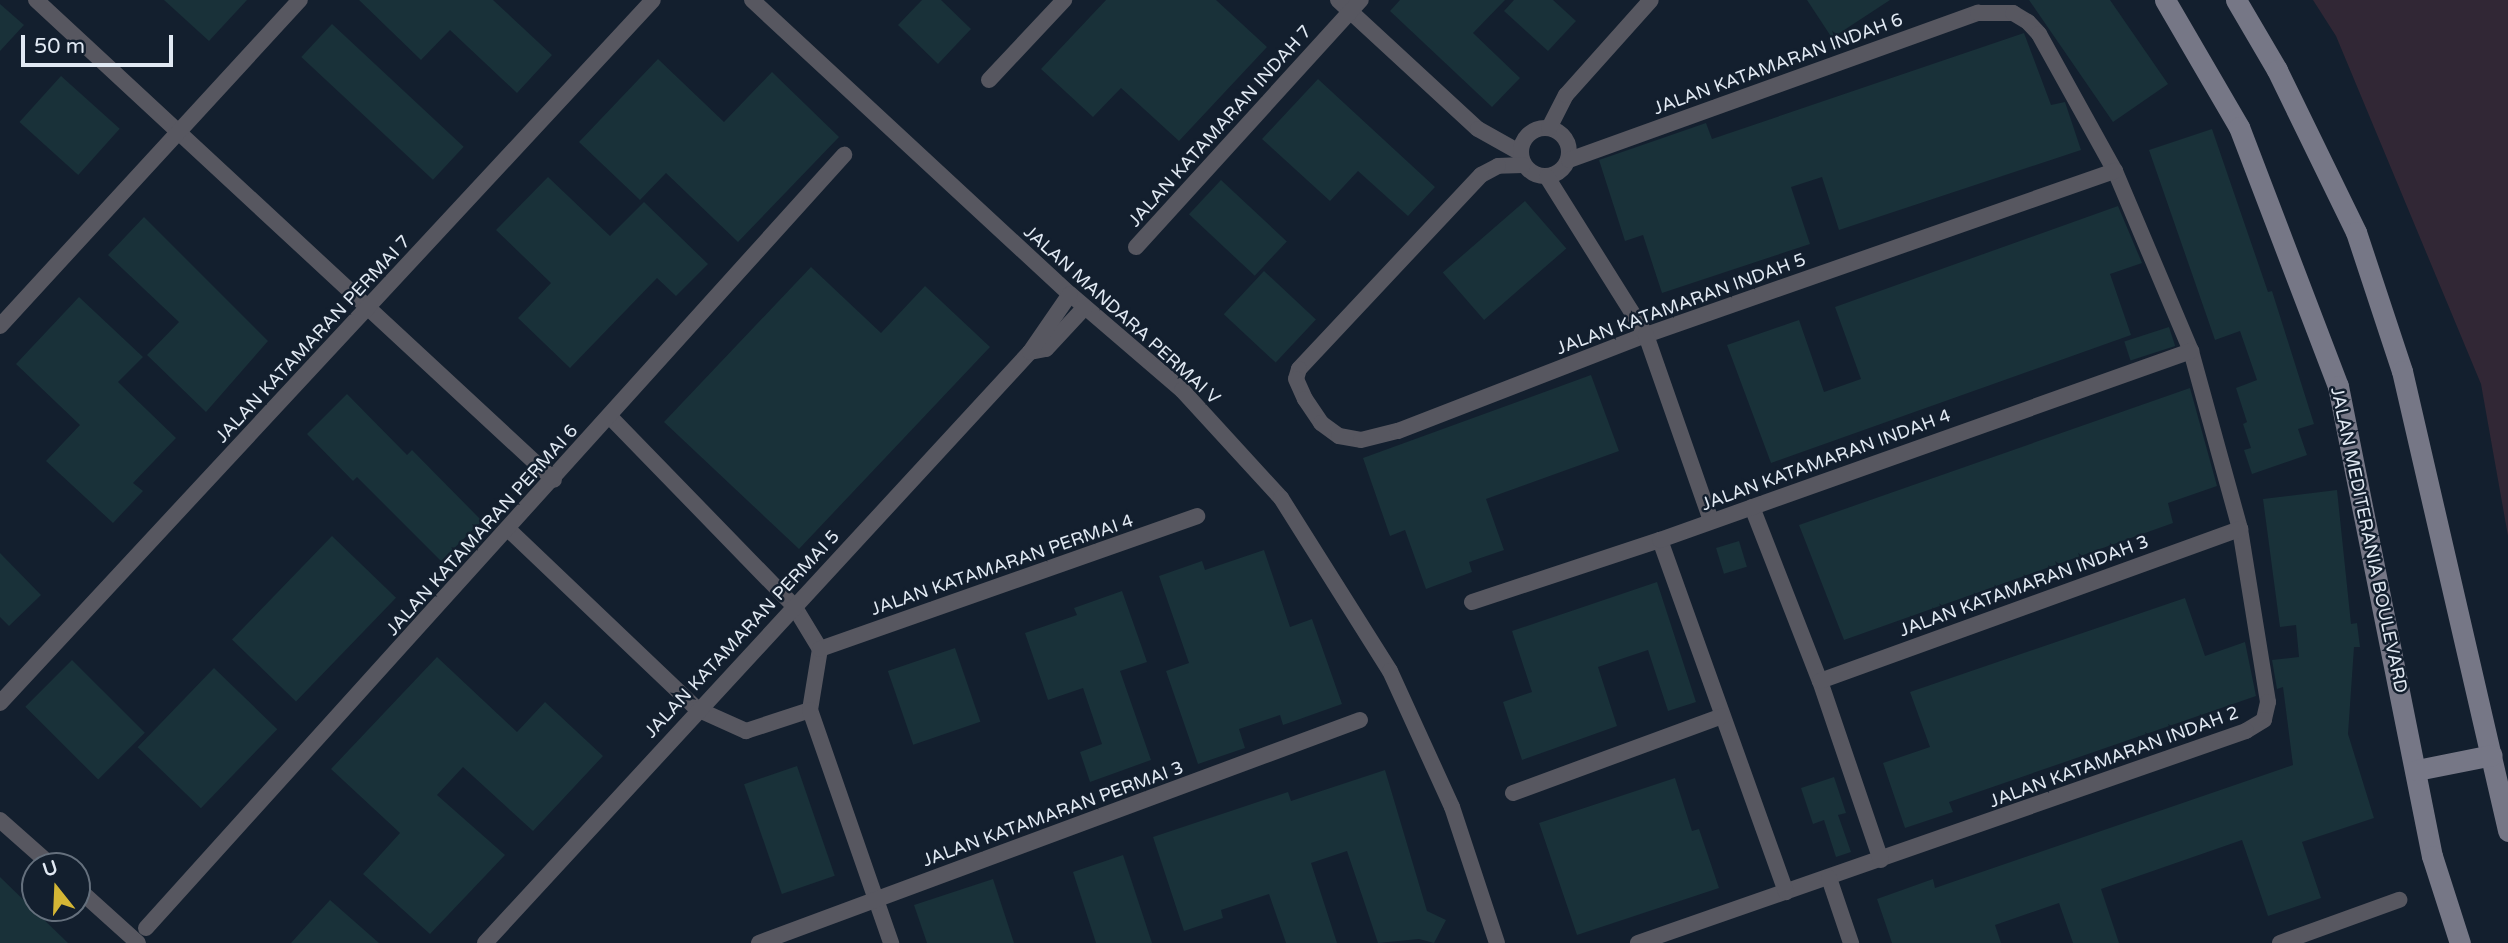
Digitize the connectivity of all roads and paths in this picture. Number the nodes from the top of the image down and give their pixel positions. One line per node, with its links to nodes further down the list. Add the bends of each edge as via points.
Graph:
1 (36, 0): 14 (street)
2 (300, 0): 14 (street)
3 (653, 0): 23 (street, JALAN KATAMARAN PERMAI 7)
4 (752, 0): 21 (street, JALAN MANDARA PERMAI V)
5 (1064, 0): 12 (street)
6 (1338, 0): 10 (street)
7 (1651, 0): 13 (street, via 1566,95)
8 (2165, 0): 46 (street, JALAN MEDITERANIA BOULEVARD, via 2239,127 2338,386)
9 (2236, 0): 45 (street, via 2277,70 2356,232 2402,371)
10 (1356, 6): 16 (street, via 1478,129); 20 (street, JALAN KATAMARAN INDAH 7)
11 (2001, 11): 17 (street, JALAN KATAMARAN INDAH 6, via 1960,19); 18 (street, JALAN KATAMARAN INDAH 2, via 2028,22 2039,34)
12 (989, 80)
13 (1549, 128): 16 (street, via 1529,134); 17 (street, via 1562,134 1569,146)
14 (180, 132): 23 (street); 24 (street)
15 (844, 155): 28 (street, JALAN KATAMARAN PERMAI 6)
16 (1521, 159): 19 (street, via 1533,175); 25 (street, JALAN KATAMARAN INDAH 5, via 1480,175 1299,369 1300,389 1321,423 1339,436 1361,440 1398,431)
17 (1569, 160): 19 (street, via 1560,172)
18 (2115, 171): 25 (street, JALAN KATAMARAN INDAH 5); 26 (street, JALAN KATAMARAN INDAH 2)
19 (1547, 177): 25 (street)
20 (1136, 247)
21 (1070, 294): 22 (street, JALAN MANDARA PERMAI V); 27 (street, JALAN KATAMARAN PERMAI 5)
22 (1085, 307): 27 (street, JALAN KATAMARAN PERMAI 5, via 1046,349); 62 (street, JALAN MANDARA PERMAI V, via 1182,390 1281,498 1390,671 1452,807)
23 (368, 309): 29 (street); 40 (street, JALAN KATAMARAN PERMAI 7)
24 (0, 326)
25 (1646, 335): 32 (street)
26 (2192, 351): 30 (street, JALAN KATAMARAN INDAH 4); 33 (street, JALAN KATAMARAN INDAH 2)
27 (1030, 352): 37 (street, JALAN KATAMARAN PERMAI 5)
28 (611, 418): 29 (street, JALAN KATAMARAN PERMAI 6); 37 (street)
29 (554, 480): 34 (street, JALAN KATAMARAN PERMAI 6)
30 (1752, 507): 32 (street, JALAN KATAMARAN INDAH 4); 39 (street)
31 (1197, 516): 38 (street, JALAN KATAMARAN PERMAI 4)
32 (1711, 521): 35 (street, JALAN KATAMARAN INDAH 4)
33 (2240, 528): 39 (street, JALAN KATAMARAN INDAH 3); 51 (street, JALAN KATAMARAN INDAH 2, via 2268,702 2264,720 2246,732)
34 (509, 530): 41 (street); 57 (street, JALAN KATAMARAN PERMAI 6)
35 (1660, 540): 36 (street, JALAN KATAMARAN INDAH 4); 43 (street)
36 (1472, 602)
37 (794, 606): 38 (street); 41 (street, JALAN KATAMARAN PERMAI 5)
38 (820, 649): 42 (street)
39 (1820, 681): 51 (street)
40 (0, 703)
41 (696, 709): 42 (street, via 746,731); 59 (street, JALAN KATAMARAN PERMAI 5)
42 (810, 710): 54 (street)
43 (1722, 716): 47 (street); 53 (street)
44 (1360, 720): 54 (street, JALAN KATAMARAN PERMAI 3)
45 (2491, 755): 46 (street); 49 (street)
46 (2417, 770): 66 (street, JALAN MEDITERANIA BOULEVARD, via 2432,856)
47 (1513, 793)
48 (0, 820): 50 (street)
49 (2508, 831)
50 (36, 852)
51 (1881, 860): 52 (street, JALAN KATAMARAN INDAH 2)
52 (1829, 878): 53 (street, JALAN KATAMARAN INDAH 2); 64 (street)
53 (1786, 892): 63 (street, JALAN KATAMARAN INDAH 2)
54 (876, 900): 60 (street, JALAN KATAMARAN PERMAI 3); 61 (street)
55 (2399, 900): 65 (street)
56 (91, 901): 58 (street)
57 (146, 928)
58 (138, 943)
59 (485, 943)
60 (759, 943)
61 (891, 943)
62 (1497, 943)
63 (1638, 943)
64 (1851, 943)
65 (2280, 943)
66 (2460, 943)

